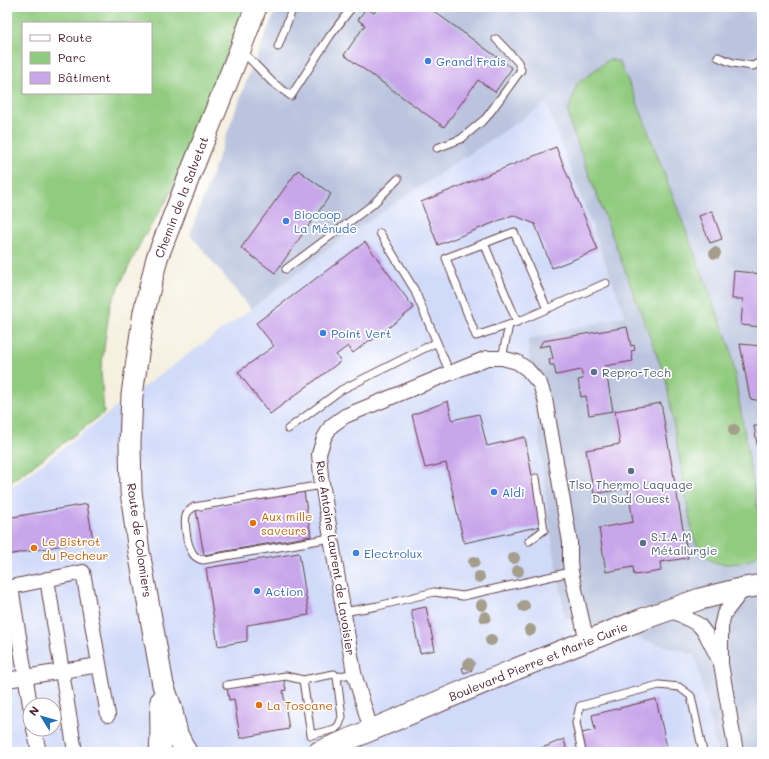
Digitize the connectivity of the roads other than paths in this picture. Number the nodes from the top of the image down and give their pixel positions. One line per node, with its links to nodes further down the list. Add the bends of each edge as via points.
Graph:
1 (256, 7): 6 (main road, Chemin de la Salvetat)
2 (293, 7): 5 (lane)
3 (352, 7): 6 (lane, via 291,96 272,82)
4 (496, 39): 9 (lane, via 518,62 521,70 486,118 461,139)
5 (278, 47)
6 (240, 50): 21 (main road, Chemin de la Salvetat, via 157,258 144,312)
7 (718, 57): 8 (lane, via 733,63 753,66)
8 (762, 61)
9 (437, 148)
10 (398, 179): 13 (lane, via 372,205)
11 (380, 233): 18 (lane, via 414,289)
12 (484, 243): 15 (lane, via 514,232); 16 (lane); 17 (lane, via 446,258 476,336)
13 (286, 269)
14 (606, 283): 15 (lane)
15 (547, 309): 16 (lane)
16 (517, 322): 17 (lane)
17 (509, 325): 19 (lane)
18 (437, 342): 20 (lane); 22 (lane, via 341,390)
19 (502, 358): 20 (street, Rue Antoine Laurent de Lavoisier, via 487,358); 27 (street, Rue Antoine Laurent de Lavoisier, via 517,362 527,369 540,384 545,399 570,542)
20 (450, 373): 24 (street, Rue Antoine Laurent de Lavoisier, via 345,416 331,426 319,454)
21 (132, 395): 41 (main road, Route de Colomiers, via 131,492)
22 (288, 429)
23 (536, 478): 26 (lane, via 544,530)
24 (322, 485): 25 (street, Rue Antoine Laurent de Lavoisier); 25 (lane, via 194,507 186,515 186,531 191,551 196,558 203,560)
25 (331, 538): 31 (street, Rue Antoine Laurent de Lavoisier)
26 (529, 541)
27 (572, 572): 31 (lane, via 463,596 434,592); 32 (street, Rue Antoine Laurent de Lavoisier)
28 (47, 579): 34 (street, via 83,572); 35 (street); 38 (street, via 11,587)
29 (753, 587): 30 (main road, Boulevard Pierre et Marie Curie); 33 (street, via 724,614 721,627)
30 (670, 609): 32 (main road, Boulevard Pierre et Marie Curie); 33 (street, via 699,625)
31 (343, 612): 36 (street, Rue Antoine Laurent de Lavoisier)
32 (587, 642): 45 (main road, Boulevard Pierre et Marie Curie)
33 (721, 664): 54 (street)
34 (99, 665): 35 (street); 44 (street)
35 (62, 671): 38 (street); 48 (street)
36 (354, 672): 37 (lane); 45 (street, Rue Antoine Laurent de Lavoisier)
37 (337, 677): 40 (lane, via 334,674); 40 (lane, via 342,717 339,725 335,729 311,735)
38 (26, 678): 39 (street); 43 (street)
39 (7, 680)
40 (303, 680): 42 (lane, via 286,676)
41 (163, 685): 49 (main road, Route de Colomiers); 50 (main road, Route de Colomiers, via 177,734)
42 (227, 685)
43 (29, 697)
44 (108, 715)
45 (371, 730): 51 (main road, Boulevard Pierre et Marie Curie)
46 (35, 737): 47 (street)
47 (38, 752)
48 (75, 752)
49 (160, 752)
50 (186, 752)
51 (319, 752)
52 (582, 752): 53 (lane, via 576,723 580,706 659,685 679,687 691,696)
53 (702, 752)
54 (736, 752)

